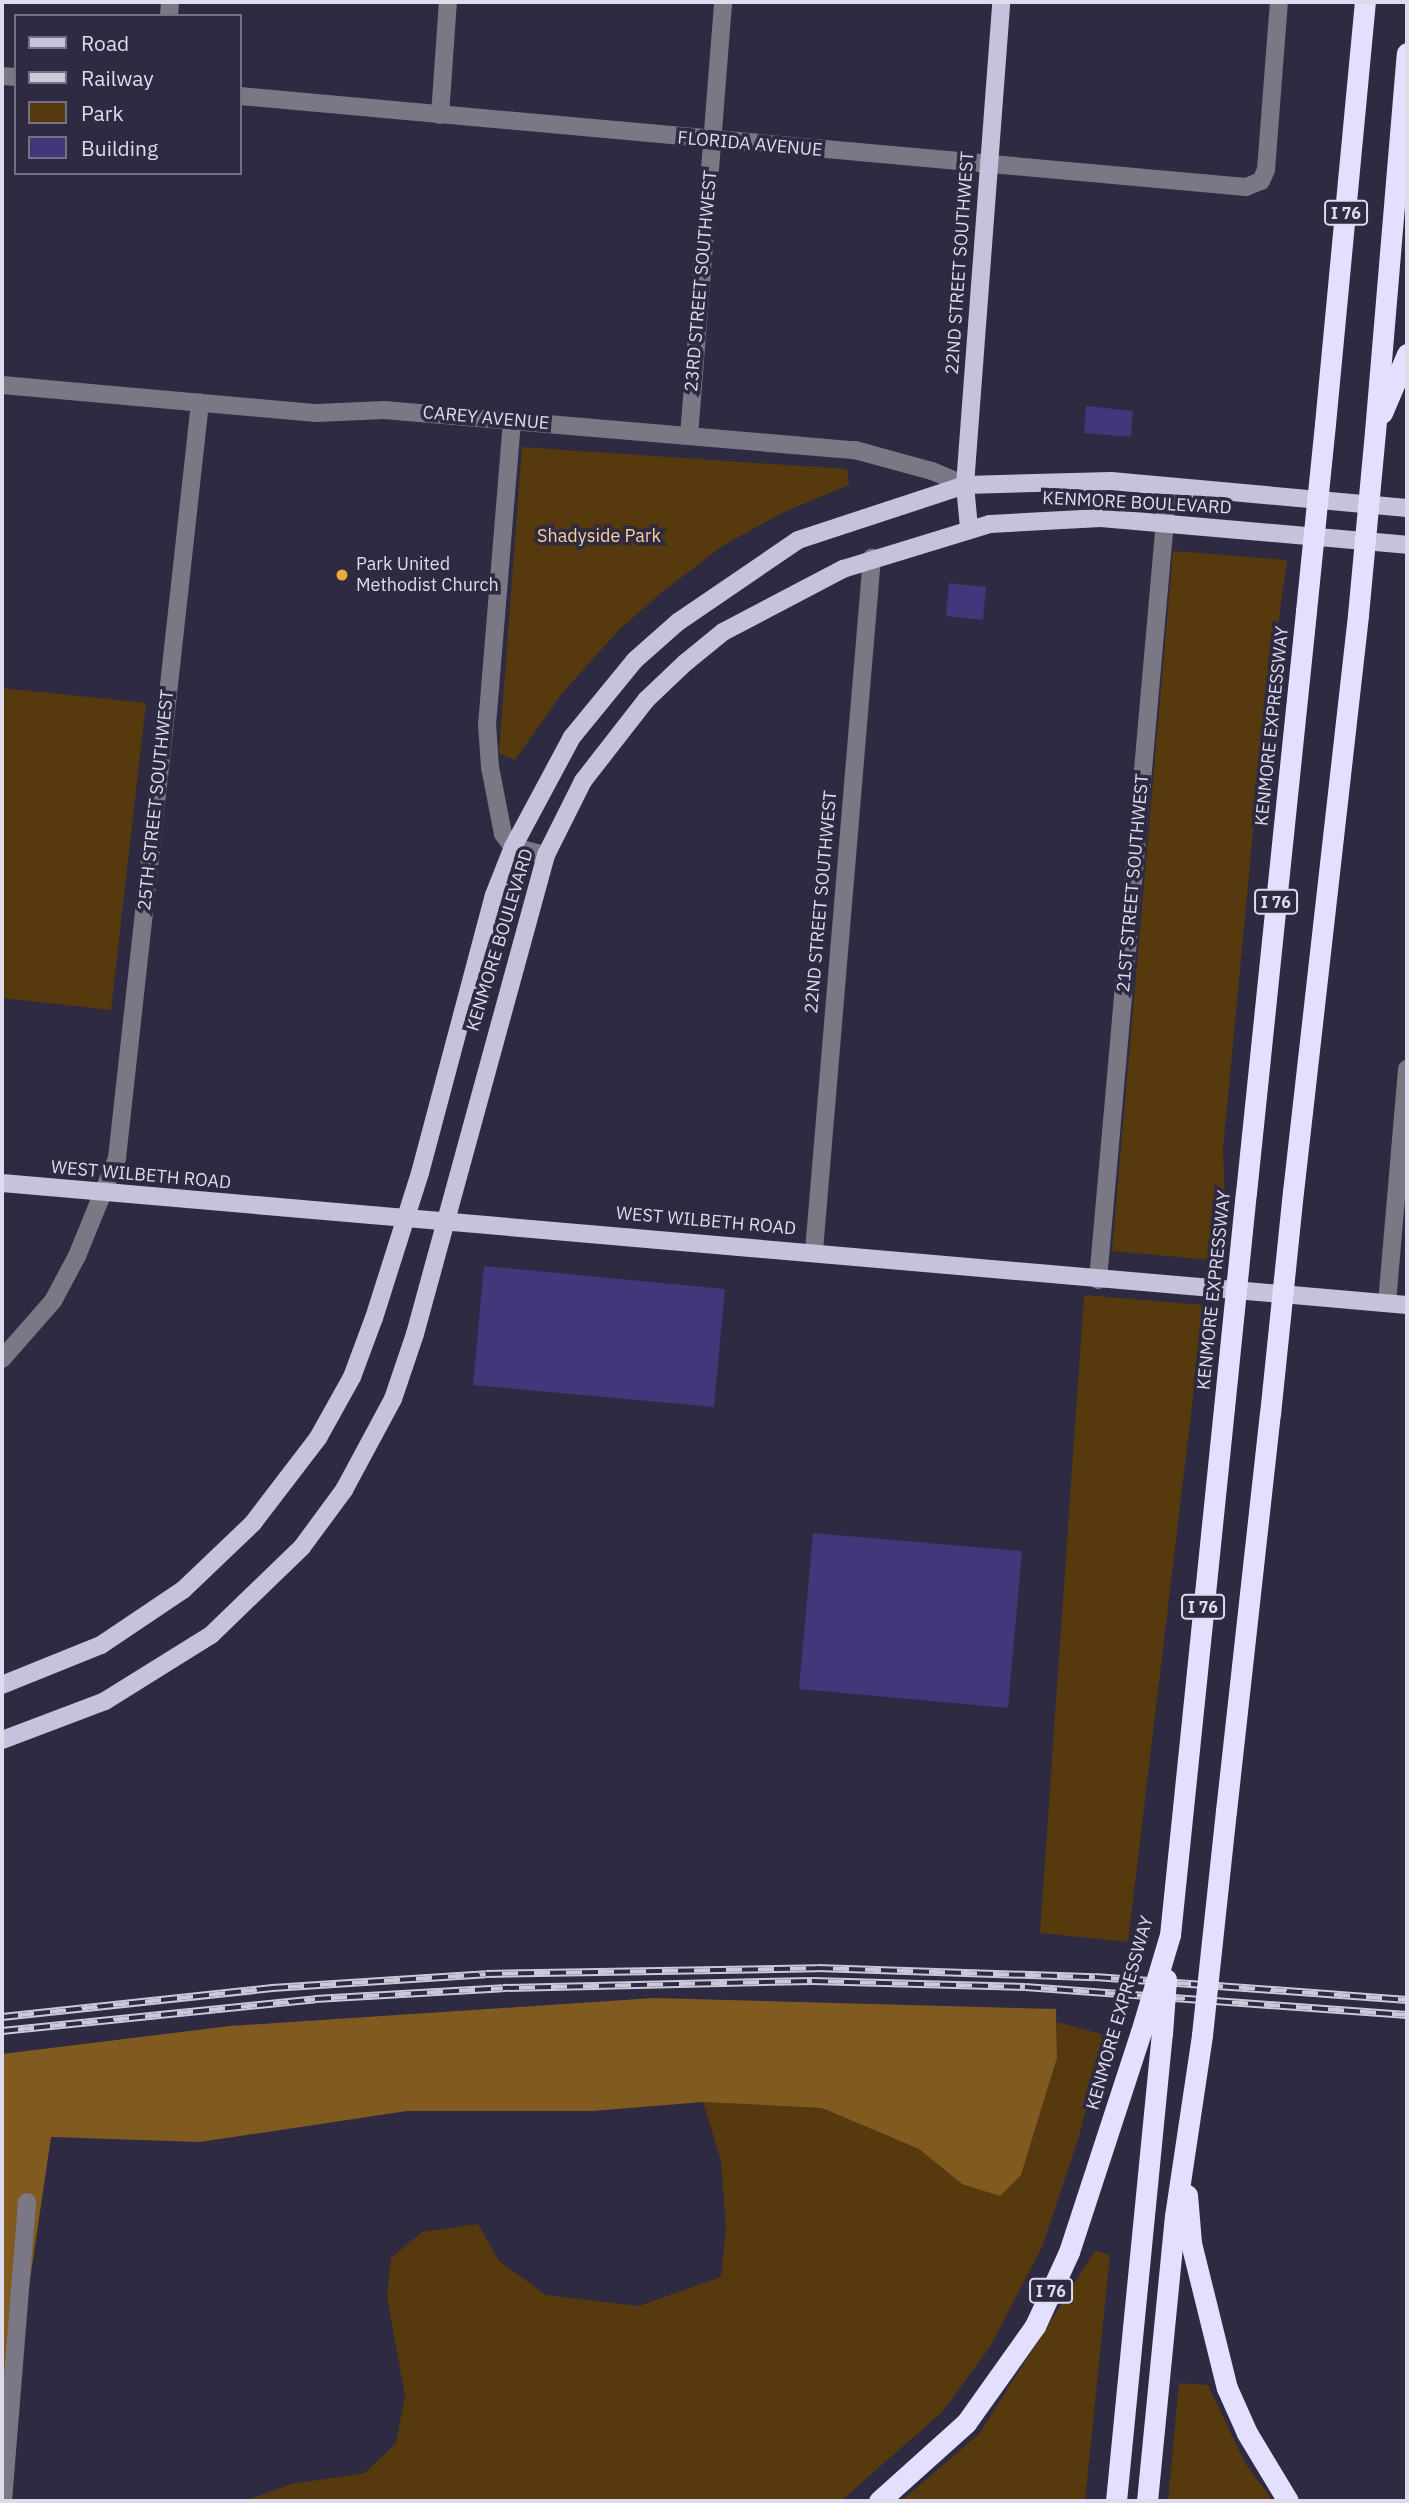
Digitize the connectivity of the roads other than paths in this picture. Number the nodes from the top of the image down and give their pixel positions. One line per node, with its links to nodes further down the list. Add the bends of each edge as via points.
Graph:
1 (448, 2): 8 (street)
2 (723, 2): 9 (street, 23RD STREET SOUTHWEST)
3 (1001, 2): 10 (main road, 22ND STREET SOUTHWEST)
4 (1279, 2): 10 (street, FLORIDA AVENUE, via 1266,170 1261,181 1246,187)
5 (1365, 2): 38 (highway, KENMORE EXPRESSWAY / I 76, bridge, via 1170,1935)
6 (1407, 53): 15 (highway, I 76)
7 (242, 96): 8 (street, FLORIDA AVENUE)
8 (440, 115): 9 (street, FLORIDA AVENUE)
9 (713, 141): 10 (street, FLORIDA AVENUE); 16 (street, 23RD STREET SOUTHWEST)
10 (989, 165): 17 (main road, 22ND STREET SOUTHWEST)
11 (1407, 354): 15 (highway)
12 (2, 385): 13 (street, CAREY AVENUE)
13 (200, 403): 14 (street, CAREY AVENUE, via 317,413 384,410); 28 (street, 25TH STREET SOUTHWEST, via 117,1158)
14 (512, 421): 16 (street, CAREY AVENUE); 24 (street, via 487,724 494,799 503,834)
15 (1375, 432): 39 (highway, I 76, bridge)
16 (689, 436): 17 (street, CAREY AVENUE, via 855,450)
17 (965, 485): 18 (main road, KENMORE BOULEVARD, via 1073,480); 21 (main road, 22ND STREET SOUTHWEST); 24 (main road, KENMORE BOULEVARD, via 798,540 678,622 635,660 572,737)
18 (1168, 487): 19 (main road, KENMORE BOULEVARD); 20 (street, 21ST STREET SOUTHWEST)
19 (1407, 508)
20 (1165, 523): 21 (main road, KENMORE BOULEVARD, via 1030,519); 22 (main road, KENMORE BOULEVARD); 32 (street, 21ST STREET SOUTHWEST)
21 (969, 528): 23 (main road, KENMORE BOULEVARD)
22 (1407, 545)
23 (872, 557): 25 (main road, KENMORE BOULEVARD, via 723,632 685,663 646,700 583,781); 31 (street, 22ND STREET SOUTHWEST)
24 (513, 847): 25 (street); 29 (main road, KENMORE BOULEVARD, via 462,1003)
25 (546, 855): 30 (main road, KENMORE BOULEVARD, via 492,1041)
26 (1407, 1069): 33 (street)
27 (2, 1183): 28 (main road, WEST WILBETH ROAD)
28 (102, 1194): 29 (main road, WEST WILBETH ROAD); 35 (street, 25TH STREET SOUTHWEST, via 53,1301)
29 (405, 1218): 30 (main road, WEST WILBETH ROAD); 36 (main road, KENMORE BOULEVARD, via 352,1377 318,1438 276,1497 216,1561 142,1620 59,1665)
30 (448, 1221): 31 (main road, WEST WILBETH ROAD); 37 (main road, KENMORE BOULEVARD, via 393,1399 364,1458 318,1529 237,1613 163,1669 105,1701)
31 (814, 1251): 32 (main road, WEST WILBETH ROAD)
32 (1098, 1279): 33 (main road, WEST WILBETH ROAD)
33 (1387, 1303): 34 (main road, WEST WILBETH ROAD)
34 (1407, 1305)
35 (2, 1359)
36 (2, 1685)
37 (2, 1740)
38 (1151, 2033): 42 (highway, KENMORE EXPRESSWAY / I 76, via 1069,2252 1035,2326 966,2423); 43 (highway)
39 (1184, 2172): 44 (highway, I 76, via 1175,2216); 45 (highway, via 1191,2243 1227,2388 1247,2433)
40 (27, 2202): 41 (street)
41 (4, 2496)
42 (879, 2501)
43 (1116, 2501)
44 (1147, 2501)
45 (1288, 2501)

